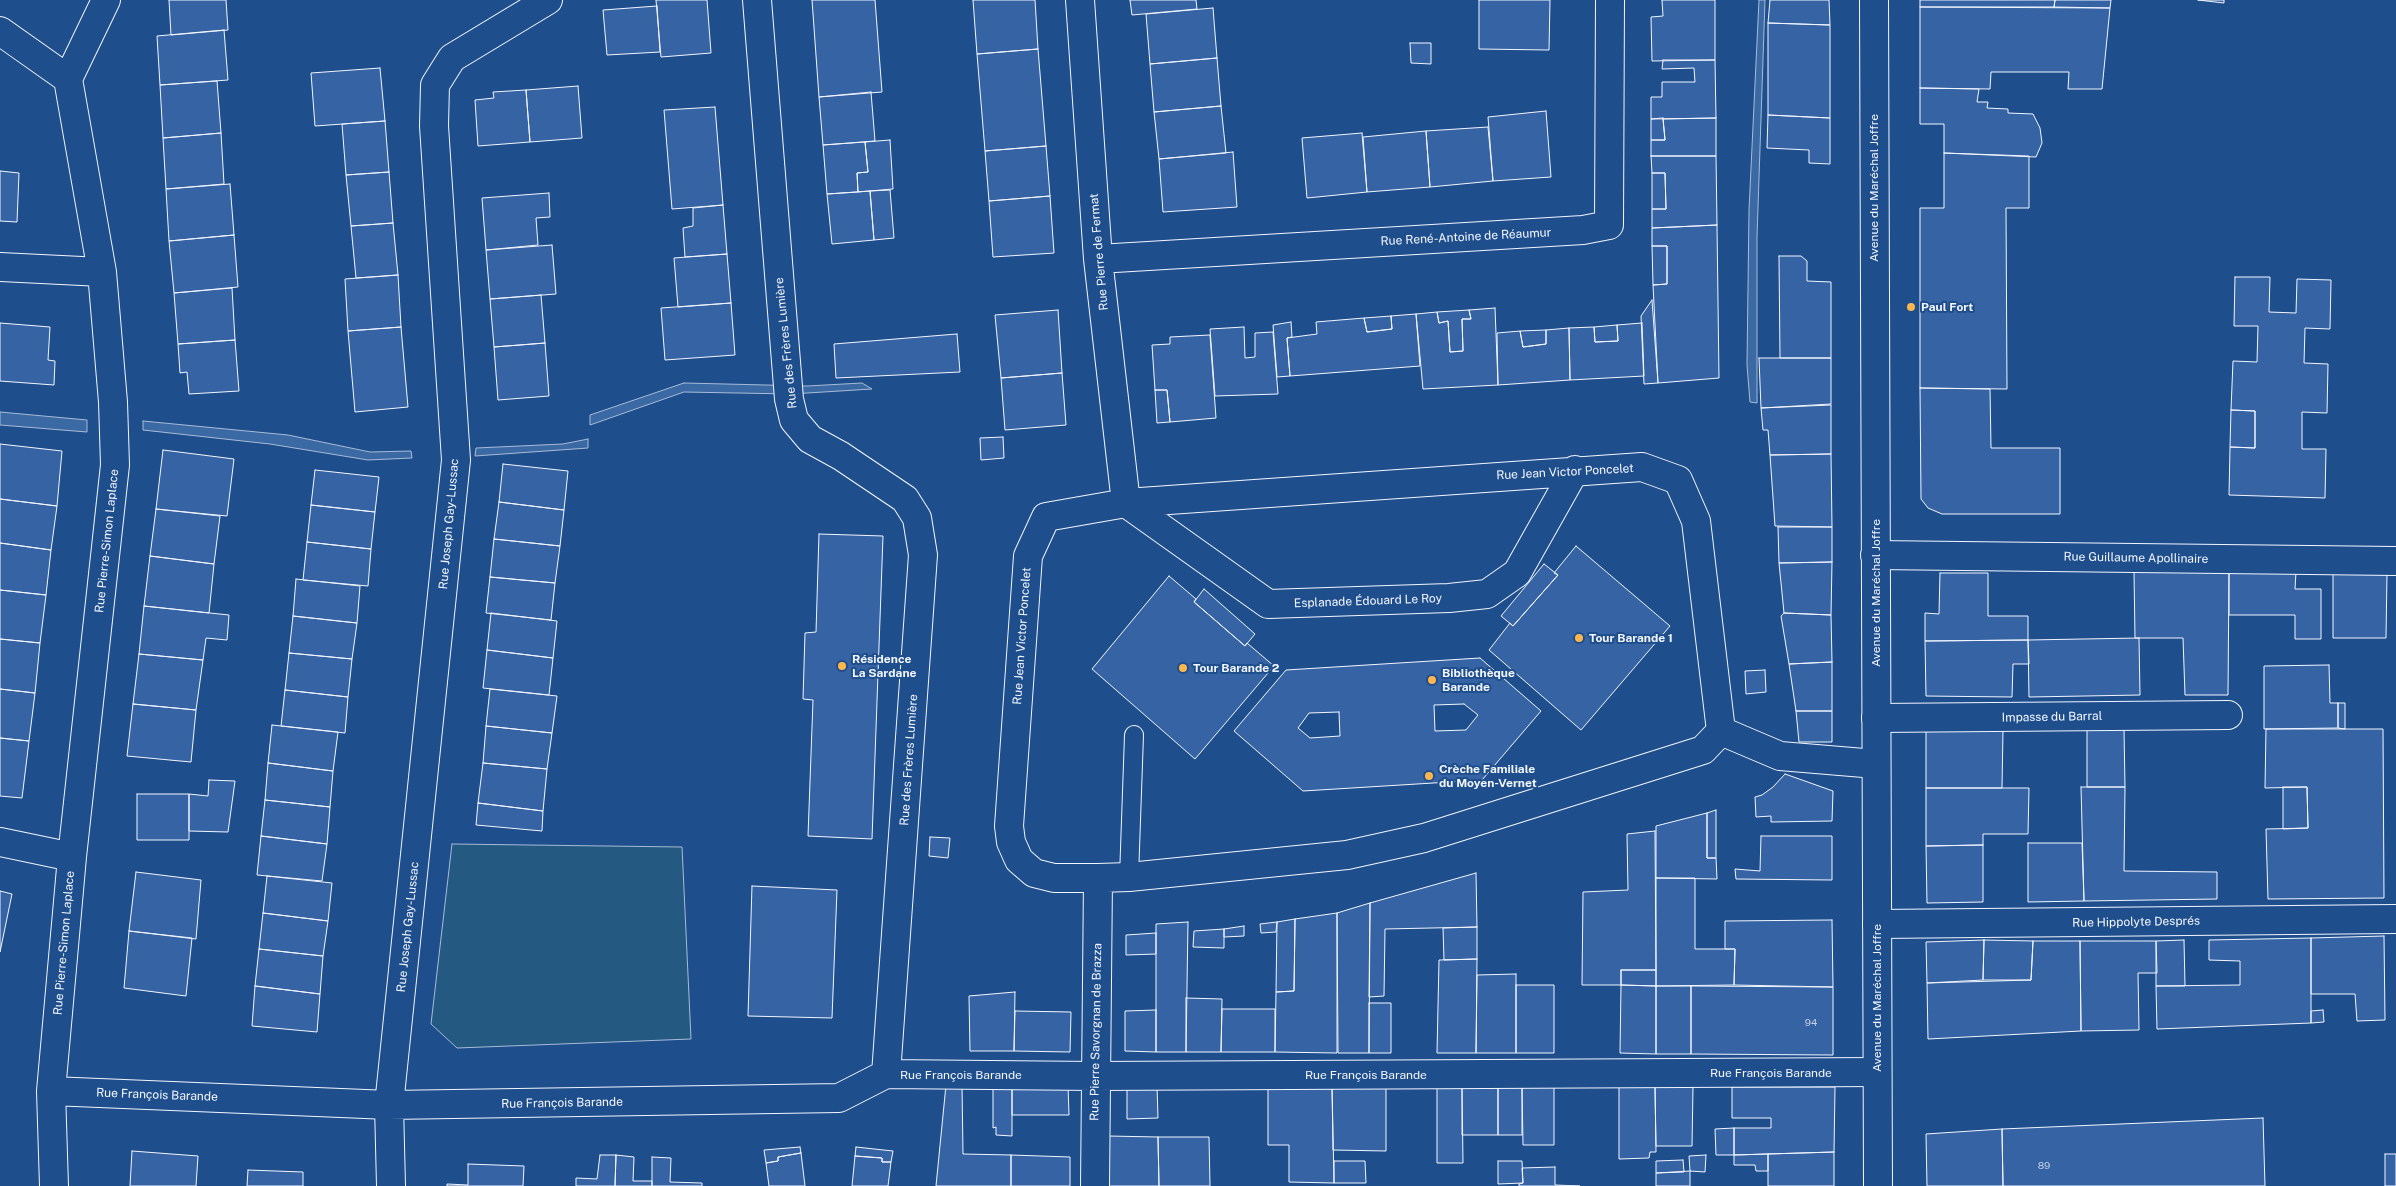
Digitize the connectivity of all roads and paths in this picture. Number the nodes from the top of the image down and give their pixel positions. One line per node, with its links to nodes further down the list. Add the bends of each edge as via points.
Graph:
1 (106, 0): 8 (street)
2 (548, 0): 31 (street, Rue Joseph Gay-Lussac, via 452,58 436,85 434,126 456,460)
3 (757, 0): 28 (street, Rue des Frères Lumière, via 788,390 794,420 810,439 904,499 917,518 924,556)
4 (1080, 0): 9 (street, Rue Pierre de Fermat)
5 (1610, 0): 9 (street, Rue René-Antoine de Réaumur, via 1609,225 1583,230)
6 (1874, 0): 14 (street, Avenue du Maréchal Joffre)
7 (0, 31): 8 (street)
8 (68, 79): 11 (street, Rue Pierre-Simon Laplace)
9 (1098, 259): 13 (street, Rue Pierre de Fermat)
10 (0, 268): 11 (street)
11 (102, 272): 22 (street, Rue Pierre-Simon Laplace, via 115,465)
12 (1575, 470): 13 (street, Rue Jean Victor Poncelet); 13 (street, Esplanade Édouard Le Roy, via 1517,573 1487,594 1449,598 1268,604); 19 (street, Rue Jean Victor Poncelet, via 1642,467 1678,480 1696,520)
13 (1126, 503): 24 (street, Rue Jean Victor Poncelet, via 1046,517 1028,556 1009,826 1011,842 1019,860 1034,873 1054,878)
14 (1875, 556): 15 (street, Rue Guillaume Apollinaire); 17 (street, Avenue du Maréchal Joffre)
15 (2396, 561)
16 (2228, 715): 17 (street, Impasse du Barral)
17 (1876, 718): 20 (street, Avenue du Maréchal Joffre)
18 (1134, 735): 23 (lane)
19 (1712, 740): 20 (street, via 1780,756); 23 (street, Rue Jean Victor Poncelet, via 1424,838 1347,855)
20 (1876, 764): 26 (street, Avenue du Maréchal Joffre)
21 (0, 842): 22 (street)
22 (72, 857): 30 (street, Rue Pierre-Simon Laplace)
23 (1129, 877): 24 (street, Rue Jean Victor Poncelet)
24 (1098, 878): 29 (street, Rue Pierre Savorgnan de Brazza)
25 (2396, 919): 26 (street, Rue Hippolyte Després)
26 (1877, 924): 27 (street, Avenue du Maréchal Joffre)
27 (1877, 1072): 29 (street, Rue François Barande); 35 (street, Avenue du Maréchal Joffre)
28 (886, 1074): 29 (street, Rue François Barande); 31 (street, Rue François Barande, via 838,1098)
29 (1095, 1076): 34 (street, Rue Pierre Savorgnan de Brazza)
30 (50, 1091): 31 (street, Rue François Barande); 32 (street, Rue Pierre-Simon Laplace)
31 (389, 1105): 33 (street, Rue Joseph Gay-Lussac)
32 (54, 1186)
33 (391, 1186)
34 (1095, 1186)
35 (1878, 1186)

